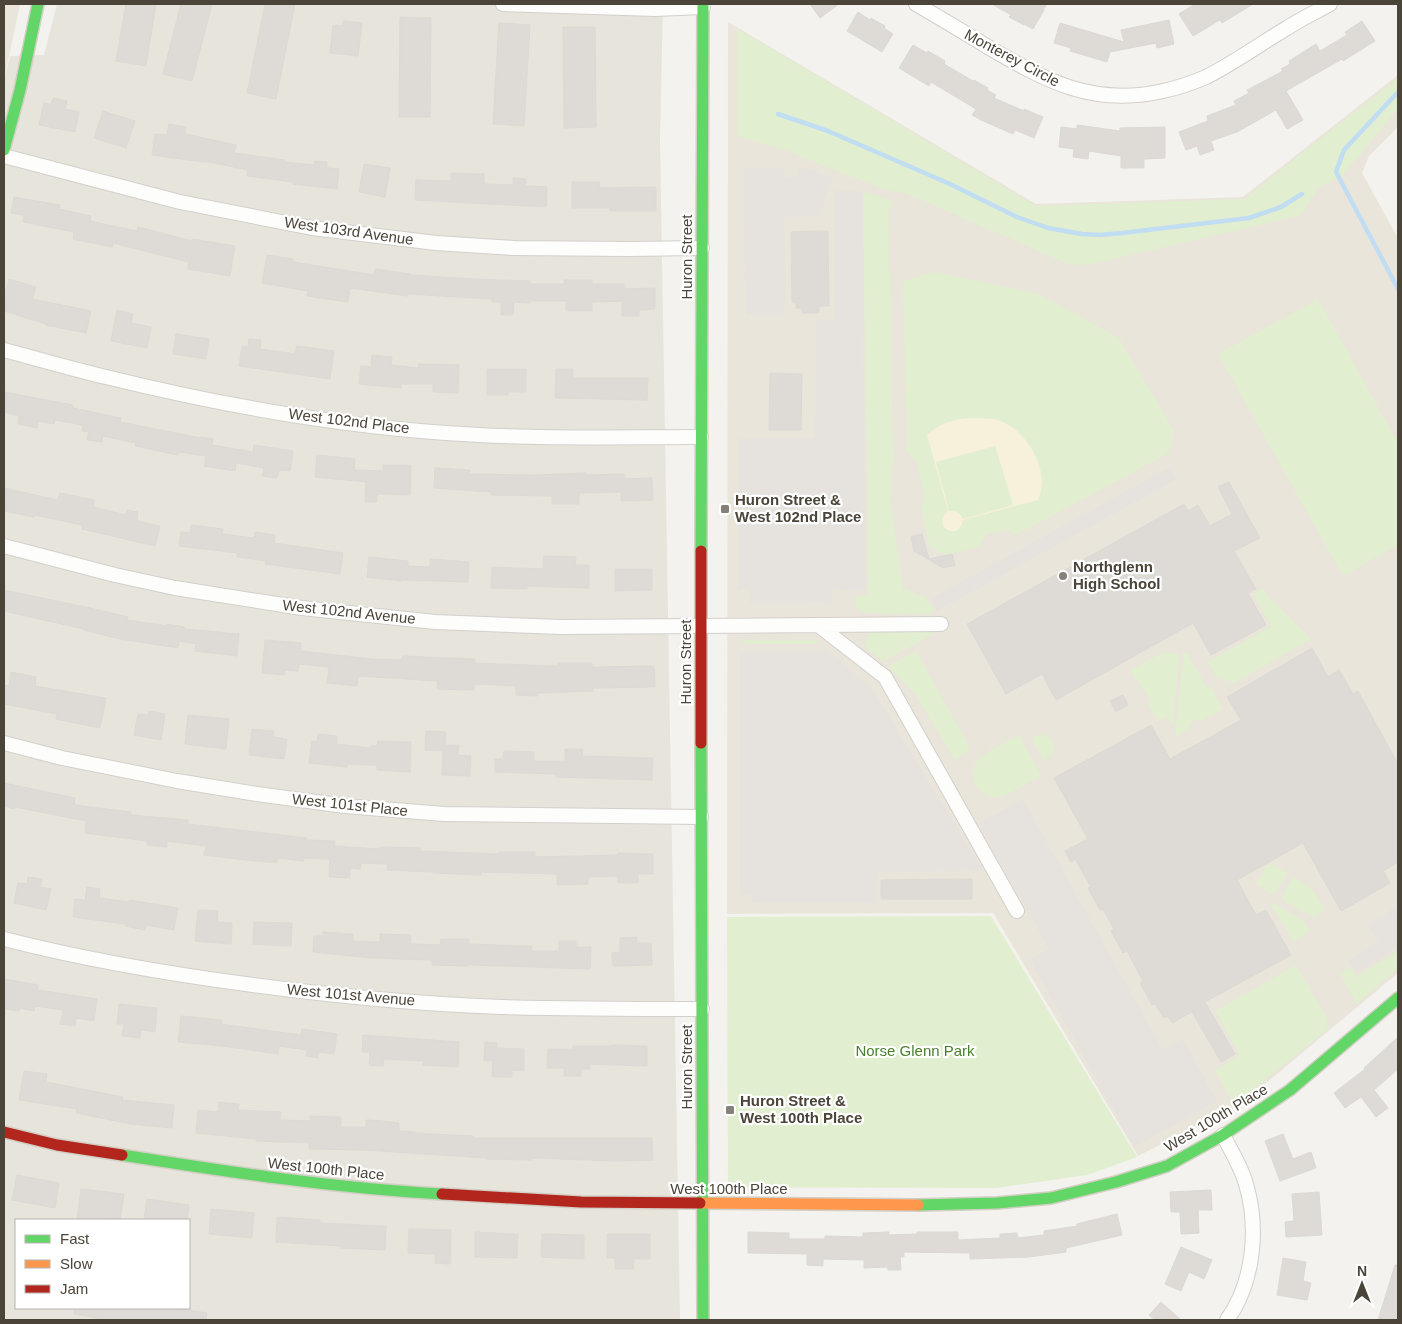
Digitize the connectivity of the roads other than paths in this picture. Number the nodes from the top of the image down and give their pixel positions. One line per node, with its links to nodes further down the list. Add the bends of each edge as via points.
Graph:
1 (38, 4): 6 (street)
2 (503, 4): 5 (street, via 655,8)
3 (916, 4): 4 (street, Monterey Circle, via 1046,79 1093,94 1128,97 1167,90 1204,78)
4 (1330, 4)
5 (703, 5): 8 (street, Huron Street)
6 (4, 150)
7 (4, 156): 8 (street, West 103rd Avenue, via 180,202 312,228 436,243 514,248)
8 (702, 248): 10 (street, Huron Street)
9 (4, 350): 10 (street, West 102nd Place, via 105,377 332,421 478,435)
10 (702, 437): 14 (street, Huron Street)
11 (4, 546): 14 (street, West 102nd Avenue, via 166,586 302,608 436,622 561,627)
12 (941, 624): 13 (street, West 102nd Avenue)
13 (818, 625): 14 (street, West 102nd Avenue); 17 (street, via 885,677)
14 (701, 627): 16 (street, Huron Street)
15 (4, 743): 16 (street, West 101st Place, via 177,781 345,806 444,814)
16 (702, 817): 20 (street, Huron Street)
17 (1017, 911)
18 (4, 939): 20 (street, West 101st Avenue, via 110,963 314,993 501,1007)
19 (1398, 998): 22 (street, West 100th Place, via 1290,1090)
20 (702, 1010): 23 (street, Huron Street)
21 (4, 1132): 23 (street, West 100th Place, via 133,1158 323,1185 580,1202)
22 (1223, 1135): 23 (street, West 100th Place, via 1167,1166 1051,1198 997,1204); 25 (street, via 1246,1183 1252,1210 1253,1239 1245,1283)
23 (703, 1204): 24 (street, Huron Street)
24 (703, 1320)
25 (1227, 1320)

